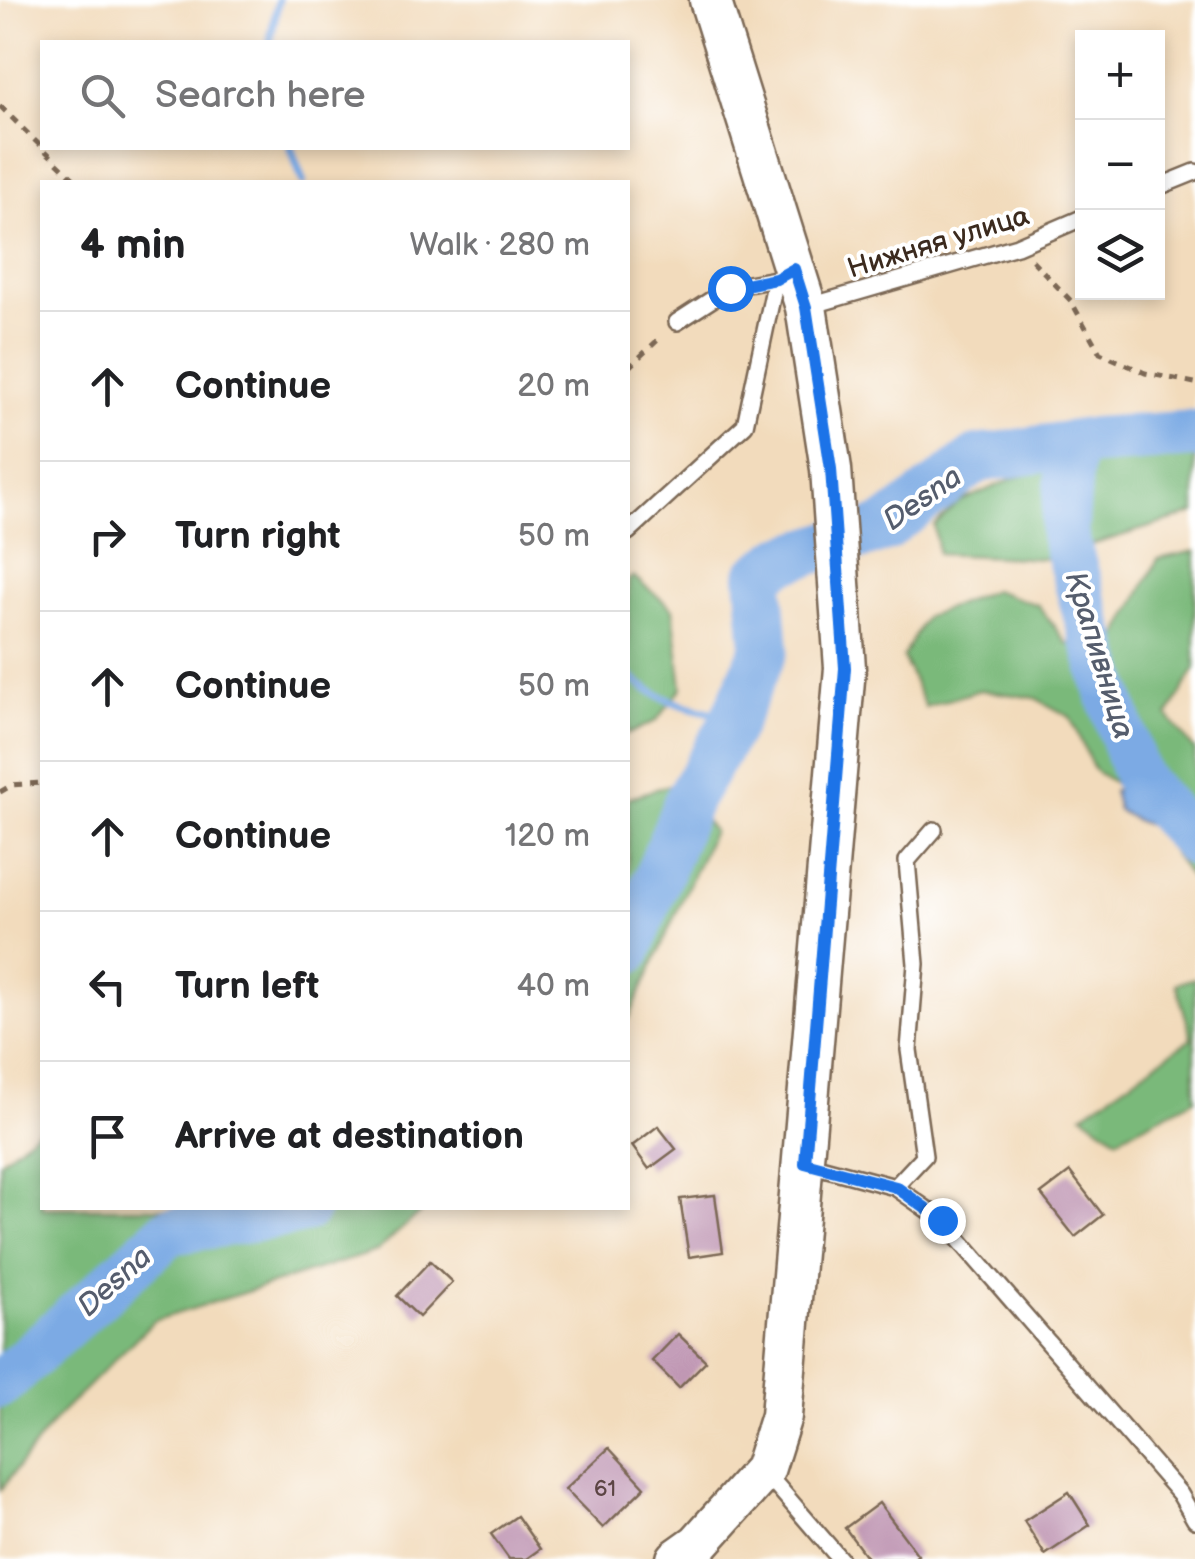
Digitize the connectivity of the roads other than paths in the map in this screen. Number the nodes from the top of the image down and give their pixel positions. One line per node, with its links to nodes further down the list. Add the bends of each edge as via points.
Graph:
1 (710, 0): 5 (street)
2 (1195, 172): 3 (lane)
3 (1165, 184)
4 (1075, 221): 6 (lane, Нижняя улица, via 1017,246)
5 (785, 274): 6 (street); 7 (lane, via 730,288); 8 (lane, via 745,425)
6 (806, 307): 10 (street, via 831,469 845,668)
7 (677, 322)
8 (630, 530)
9 (934, 830): 11 (lane, via 907,861 916,964 909,1050 924,1156)
10 (805, 1163): 11 (lane); 12 (street, via 781,1416)
11 (896, 1187): 13 (lane, via 942,1220 1180,1494)
12 (764, 1470): 14 (street); 15 (lane)
13 (1195, 1520)
14 (677, 1559)
15 (840, 1559)

